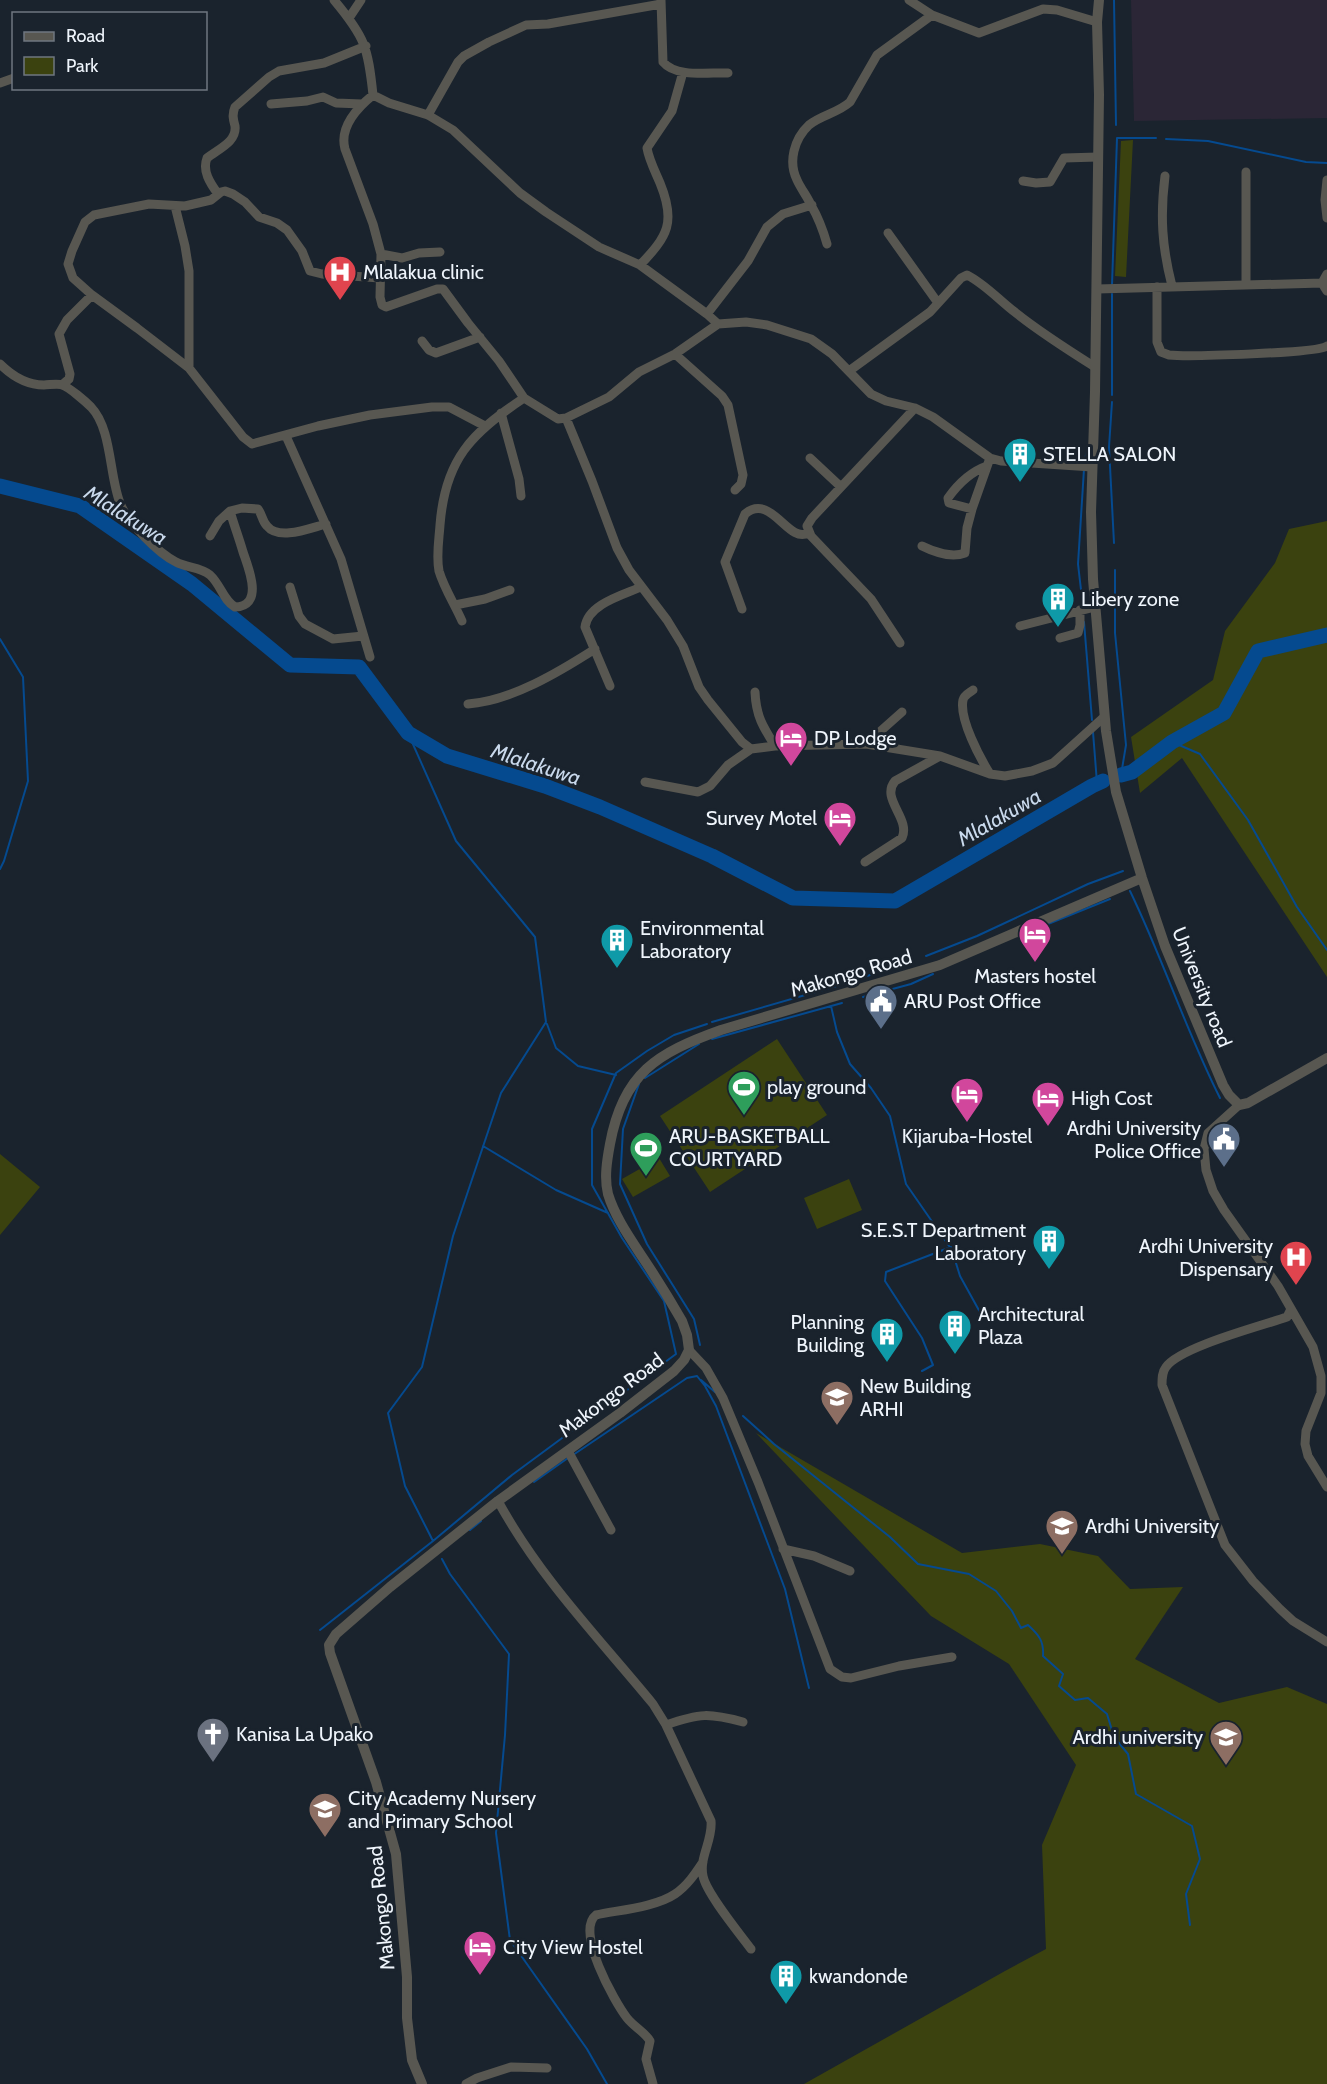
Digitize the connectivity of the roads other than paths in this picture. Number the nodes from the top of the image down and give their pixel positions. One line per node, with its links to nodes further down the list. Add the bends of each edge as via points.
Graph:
1 (334, 0): 7 (street)
2 (362, 0): 7 (street)
3 (909, 0): 6 (street)
4 (1099, 0): 8 (street, University road)
5 (661, 2): 10 (street, via 663,62); 15 (street, via 526,25 503,34 458,62)
6 (932, 15): 8 (street, via 979,33 1043,9); 22 (street, via 877,55 850,102 801,133 793,152 794,169)
7 (349, 18): 9 (street)
8 (1097, 22): 16 (street, University road)
9 (366, 46): 12 (street); 21 (street, via 324,63 279,71 235,107 234,137 205,162 207,175)
10 (683, 72): 11 (street); 29 (street, via 672,111 647,148 669,213 663,239)
11 (728, 73)
12 (373, 95): 14 (street); 15 (street)
13 (271, 104): 14 (street, via 323,97 336,103)
14 (362, 104): 28 (street, via 347,126 343,141)
15 (428, 115): 29 (street, via 453,130 546,212 599,247)
16 (1098, 157): 20 (street, via 1064,158 1050,182); 36 (street, University road)
17 (1245, 172): 32 (street)
18 (1165, 176): 33 (street, via 1162,237)
19 (1327, 180): 24 (street)
20 (1023, 181)
21 (218, 194): 23 (street, via 204,202); 31 (street, via 233,194 259,217 281,225 294,239 310,271)
22 (812, 205): 26 (street); 39 (street, via 783,214 767,227 748,261)
23 (176, 206): 37 (street, via 149,204 94,215 85,222 69,264 73,278); 47 (street, via 189,271)
24 (1327, 218)
25 (888, 234): 38 (street)
26 (828, 244)
27 (440, 252): 28 (street, via 402,258)
28 (381, 254): 31 (street)
29 (640, 265): 39 (street)
30 (1327, 274): 35 (street, via 1323,279)
31 (380, 278): 41 (street, via 380,301 386,307 443,289)
32 (1246, 284): 33 (street); 35 (street)
33 (1172, 286): 34 (street)
34 (1157, 287): 36 (street); 43 (street, via 1157,342 1161,352 1169,355 1298,351)
35 (1325, 287)
36 (1097, 289): 46 (street, University road)
37 (92, 295): 47 (street); 49 (street, via 59,334 70,374)
38 (938, 303): 46 (street, via 967,275); 48 (street)
39 (707, 314): 40 (street)
40 (718, 324): 44 (street); 48 (street, via 746,321 811,339)
41 (480, 337): 42 (street, via 436,353); 50 (street)
42 (422, 341)
43 (1327, 346)
44 (675, 354): 53 (street); 60 (street, via 728,405 743,475)
45 (0, 364): 49 (street, via 20,380)
46 (1095, 367): 58 (street, University road)
47 (189, 368): 55 (street, via 249,442 258,444)
48 (849, 371): 51 (street, via 871,394)
49 (62, 385): 63 (street, via 99,418 115,490 130,520 169,558 210,575 230,604 240,607 250,599 252,579)
50 (524, 398): 52 (street); 53 (street, via 558,419)
51 (915, 408): 57 (street, via 952,429); 59 (street)
52 (501, 413): 54 (street); 61 (street, via 519,478)
53 (566, 418): 69 (street, via 616,548)
54 (485, 426): 55 (street, via 449,407 432,407 370,415); 71 (street, via 458,457 440,512 440,572)
55 (286, 436): 64 (street)
56 (810, 458): 59 (street)
57 (988, 462): 58 (street); 62 (street); 62 (street, via 948,498 949,503)
58 (1092, 467): 72 (street, University road)
59 (841, 487): 65 (street, via 808,523)
60 (735, 490)
61 (520, 496)
62 (972, 509): 67 (street, via 965,553 937,552)
63 (230, 511): 64 (street, via 258,509 268,528 278,532); 66 (street)
64 (326, 524): 77 (street, via 347,576)
65 (808, 533): 73 (street, via 798,535 761,508 745,514 725,562); 79 (street, via 871,600)
66 (210, 536)
67 (922, 546)
68 (290, 586): 77 (street, via 305,624 333,639)
69 (641, 587): 80 (street, via 609,601 586,620 585,627); 90 (street, via 668,620 699,687)
70 (510, 590): 71 (street)
71 (455, 605): 75 (street)
72 (1095, 607): 74 (street); 87 (street, University road)
73 (742, 609)
74 (1080, 610): 76 (street); 78 (street, via 1078,633)
75 (462, 621)
76 (1020, 626)
77 (363, 636): 81 (street)
78 (1060, 638)
79 (900, 643)
80 (595, 649): 82 (street); 85 (street, via 512,693)
81 (370, 657)
82 (610, 686)
83 (973, 690): 92 (street, via 963,701 966,720 972,743)
84 (755, 692): 89 (street, via 758,716)
85 (468, 704)
86 (902, 712): 88 (street)
87 (1104, 717): 92 (street, via 1043,768 1005,776); 95 (street, University road, via 1115,787)
88 (866, 744): 89 (street); 91 (street)
89 (775, 746): 90 (street)
90 (751, 749): 93 (street, via 698,792)
91 (940, 756): 92 (street); 94 (street, via 890,787 905,832)
92 (990, 774)
93 (645, 782)
94 (865, 862)
95 (1142, 878): 97 (street, University road, via 1165,946 1217,1071); 99 (street, Makongo Road, via 940,965 687,1042 646,1068 628,1091 614,1121 607,1186 626,1232 682,1321)
96 (1327, 1058): 97 (street)
97 (1239, 1105): 98 (street, via 1208,1133 1204,1149 1206,1170 1213,1191 1278,1286)
98 (1290, 1311): 101 (street, via 1313,1347 1321,1376 1321,1393 1305,1444); 106 (street, via 1287,1317 1174,1359 1162,1374 1162,1385 1225,1545 1280,1609)
99 (689, 1350): 100 (street, Makongo Road, via 674,1371); 104 (street, via 706,1368 723,1398)
100 (568, 1451): 102 (street, Makongo Road); 103 (street)
101 (1327, 1487)
102 (498, 1501): 109 (street, via 553,1586 642,1689); 113 (street, Makongo Road, via 382,1593 329,1645 396,1854 407,1977 406,2019 412,2060)
103 (611, 1530)
104 (783, 1549): 105 (street, via 814,1556); 107 (street, via 827,1663 836,1674 851,1678)
105 (850, 1571)
106 (1327, 1642)
107 (952, 1657)
108 (743, 1722): 109 (street, via 700,1714)
109 (666, 1725): 110 (street, via 711,1821 712,1832)
110 (703, 1862): 111 (street, via 708,1888); 115 (street, via 673,1895 596,1915 589,1928 593,1949 619,2005 650,2041 646,2059)
111 (751, 1949)
112 (547, 2068): 114 (street, via 511,2067)
113 (422, 2084)
114 (466, 2084)
115 (653, 2084)

